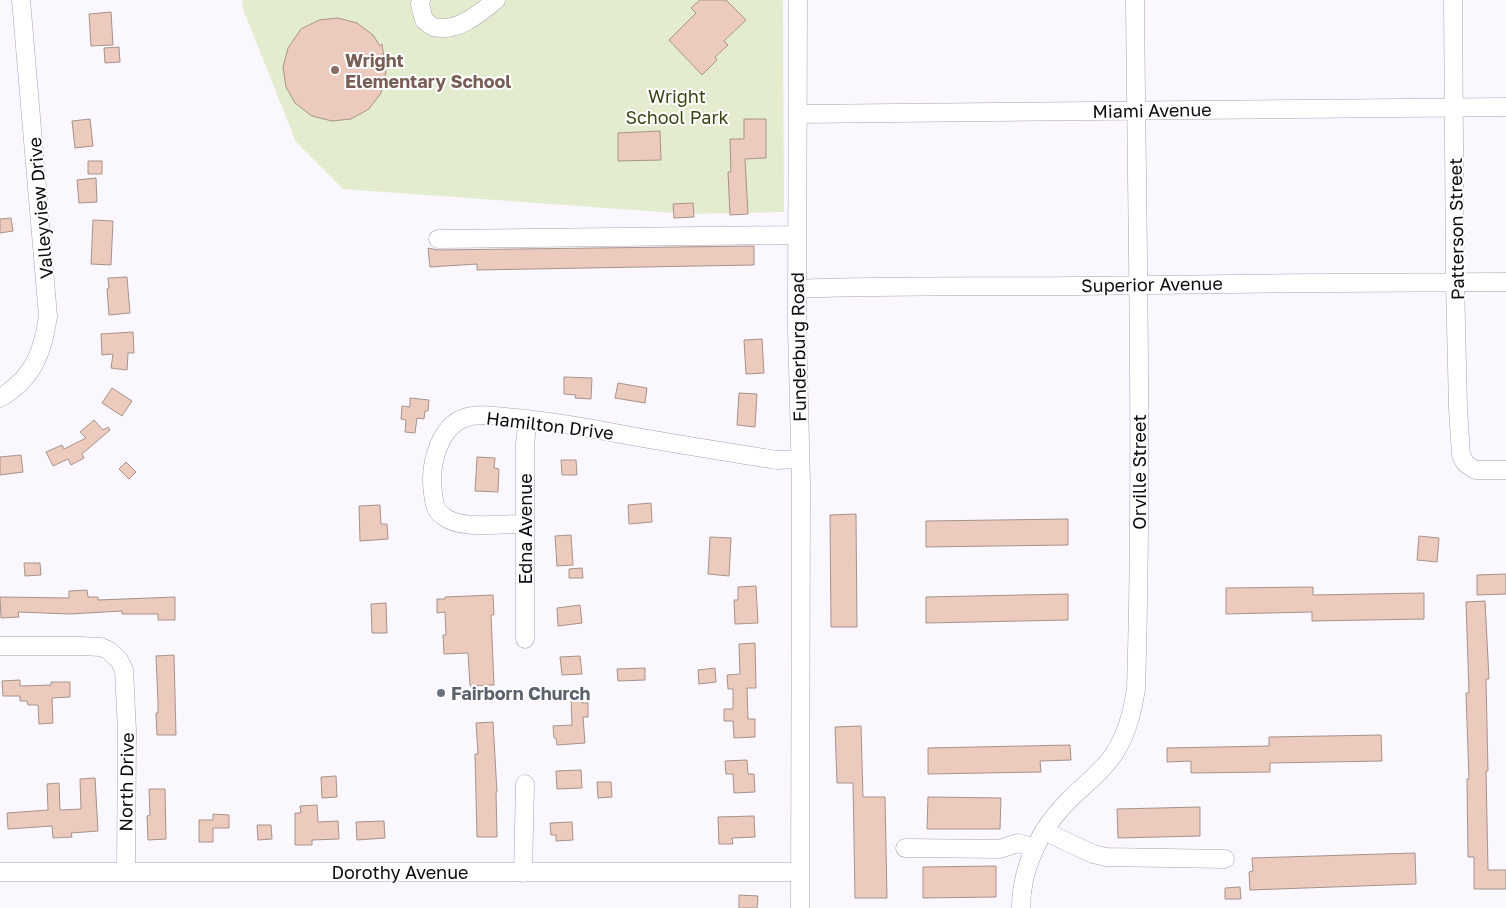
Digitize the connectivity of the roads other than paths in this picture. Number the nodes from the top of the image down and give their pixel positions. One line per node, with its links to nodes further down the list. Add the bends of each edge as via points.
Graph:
1 (21, 0): 17 (street, Valleyview Drive, via 48,316 43,344 34,366 19,385)
2 (421, 0): 3 (street, via 424,20 434,27 450,27 473,19)
3 (496, 0)
4 (798, 0): 10 (street, Funderburg Road)
5 (1135, 0): 9 (street, Orville Street)
6 (1453, 0): 8 (street, Patterson Street)
7 (1506, 107): 8 (street, Miami Avenue)
8 (1454, 108): 9 (street, Miami Avenue); 13 (street, Patterson Street)
9 (1136, 110): 10 (street, Miami Avenue); 15 (street, Orville Street)
10 (798, 114): 11 (street, Funderburg Road)
11 (797, 235): 12 (street); 16 (street, Funderburg Road)
12 (438, 239)
13 (1455, 282): 14 (street, Superior Avenue); 15 (street, Superior Avenue); 20 (street, Patterson Street, via 1462,458 1474,470)
14 (1506, 282)
15 (1137, 284): 16 (street, Superior Avenue); 25 (street, Orville Street, via 1140,364 1137,653 1132,714 1122,740 1106,764 1062,807)
16 (797, 289): 19 (street, Funderburg Road)
17 (0, 398)
18 (528, 419): 19 (street, Hamilton Drive, via 776,460); 21 (street, Edna Avenue); 21 (street, Hamilton Drive, via 471,416 452,425 438,449 432,488 436,510 451,521 470,525)
19 (800, 459): 31 (street, Funderburg Road)
20 (1506, 470)
21 (524, 524): 22 (street, Edna Avenue)
22 (525, 639)
23 (0, 646): 30 (street, North Drive, via 101,647 119,660 124,670 127,731)
24 (525, 784): 32 (street)
25 (1044, 831): 27 (street, Orville Street); 28 (street, via 1092,854 1106,857)
26 (905, 848): 27 (street, via 1000,848 1018,843)
27 (1035, 848): 34 (street, Orville Street)
28 (1226, 859)
29 (0, 872): 30 (street, Dorothy Avenue)
30 (126, 872): 32 (street, Dorothy Avenue)
31 (800, 872): 32 (street, Dorothy Avenue); 33 (street, Funderburg Road)
32 (524, 873)
33 (800, 908)
34 (1021, 908)

